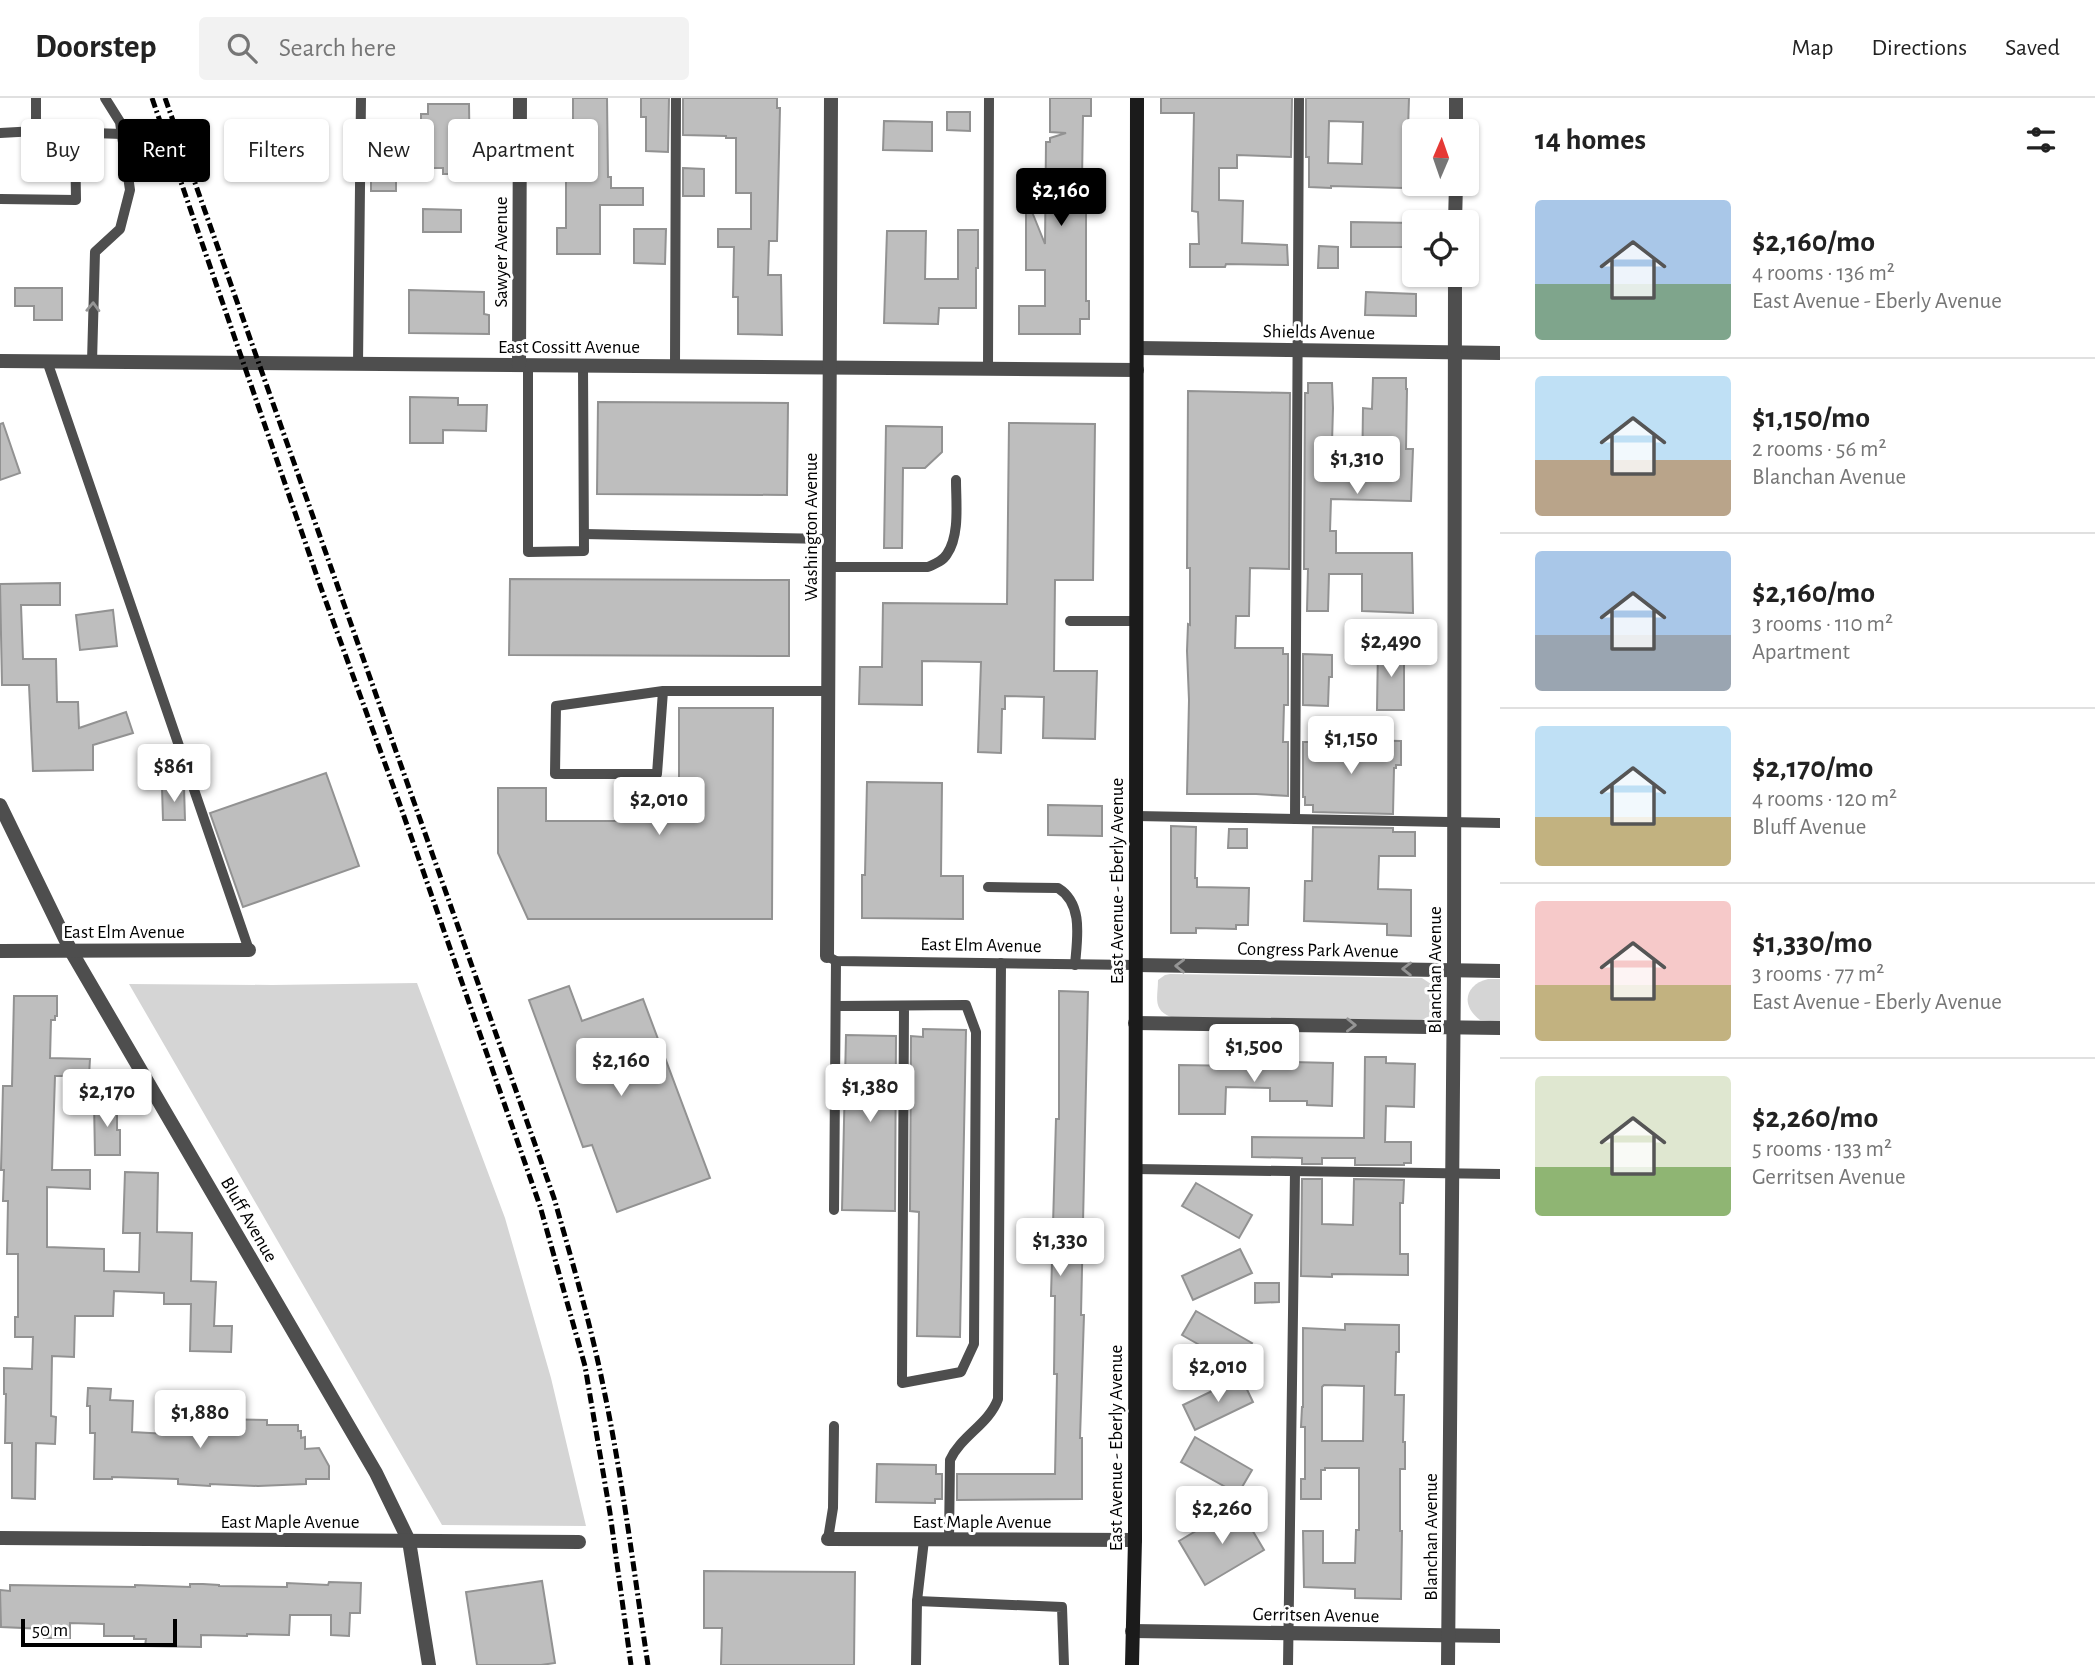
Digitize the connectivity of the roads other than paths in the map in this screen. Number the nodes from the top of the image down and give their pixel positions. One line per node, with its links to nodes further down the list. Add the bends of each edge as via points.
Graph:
1 (36, 98): 11 (lane)
2 (106, 98): 12 (lane)
3 (360, 98): 27 (lane)
4 (520, 98): 28 (street, Sawyer Avenue)
5 (676, 98): 30 (lane)
6 (831, 98): 31 (street, Washington Avenue)
7 (989, 98): 32 (lane)
8 (1137, 98): 20 (main road, East Avenue - Eberly Avenue)
9 (1299, 98): 21 (lane)
10 (1456, 98): 13 (street)
11 (36, 119)
12 (118, 119)
13 (1456, 119)
14 (21, 132): 15 (lane)
15 (0, 133)
16 (76, 182): 18 (lane, via 76,200)
17 (129, 182): 26 (lane, one-way to 17, via 95,252 120,229)
18 (0, 199)
19 (1455, 287): 22 (street, Blanchan Avenue)
20 (1137, 348): 21 (street, Shields Avenue); 33 (main road, East Avenue - Eberly Avenue)
21 (1298, 350): 22 (street, Shields Avenue); 44 (lane)
22 (1455, 353): 23 (street, Shields Avenue); 45 (street, Blanchan Avenue)
23 (1500, 353)
24 (0, 361): 25 (street, East Cossitt Avenue)
25 (47, 361): 26 (street, East Cossitt Avenue); 48 (lane)
26 (92, 362): 27 (street, East Cossitt Avenue)
27 (358, 364): 28 (street, East Cossitt Avenue)
28 (523, 365): 29 (street, East Cossitt Avenue); 35 (lane, via 528,552 584,551)
29 (583, 366): 30 (street, East Cossitt Avenue); 35 (lane)
30 (675, 366): 31 (street, East Cossitt Avenue)
31 (830, 368): 32 (street, East Cossitt Avenue); 36 (street, Washington Avenue)
32 (988, 369): 33 (street, East Cossitt Avenue)
33 (1138, 370): 39 (main road, East Avenue - Eberly Avenue)
34 (956, 480): 37 (lane, via 955,530 941,561 928,567)
35 (584, 534): 36 (lane)
36 (829, 539): 37 (street, Washington Avenue)
37 (829, 567): 41 (street, Washington Avenue)
38 (1070, 621): 39 (lane)
39 (1136, 621): 43 (main road, East Avenue - Eberly Avenue)
40 (663, 691): 40 (lane, via 556,706 555,774 657,774); 41 (lane)
41 (828, 691): 51 (street, Washington Avenue)
42 (0, 805): 50 (street, Bluff Avenue)
43 (1136, 816): 44 (lane); 54 (main road, East Avenue - Eberly Avenue)
44 (1295, 819): 45 (lane)
45 (1454, 823): 46 (lane); 55 (street, Blanchan Avenue)
46 (1500, 823)
47 (988, 887): 53 (lane, via 1058,888 1067,894 1076,916)
48 (249, 950): 50 (street, East Elm Avenue)
49 (0, 951): 50 (street, East Elm Avenue)
50 (71, 951): 73 (street, Bluff Avenue, via 376,1473)
51 (831, 959): 52 (lane, East Elm Avenue); 57 (lane)
52 (1001, 963): 53 (lane, East Elm Avenue); 71 (lane, via 998,1399 993,1412 955,1449 950,1460)
53 (1075, 965): 54 (lane, East Elm Avenue)
54 (1136, 965): 55 (street, Congress Park Avenue, one-way to 54); 59 (main road, East Avenue - Eberly Avenue)
55 (1454, 970): 56 (street, Congress Park Avenue); 60 (street, Blanchan Avenue)
56 (1500, 971)
57 (836, 1006): 58 (lane); 66 (lane)
58 (904, 1006): 58 (lane, via 903,1243 902,1383 961,1372 974,1344 976,1032 967,1005)
59 (1135, 1023): 60 (street, one-way to 60); 62 (main road, East Avenue - Eberly Avenue)
60 (1453, 1027): 61 (street); 64 (street, Blanchan Avenue)
61 (1500, 1028)
62 (1135, 1169): 63 (lane); 72 (main road, East Avenue - Eberly Avenue)
63 (1295, 1171): 64 (lane); 77 (lane)
64 (1451, 1174): 65 (lane); 78 (street, Blanchan Avenue)
65 (1500, 1174)
66 (834, 1210)
67 (834, 1426): 69 (lane)
68 (0, 1538): 73 (street, East Maple Avenue)
69 (828, 1539): 70 (street, East Maple Avenue)
70 (924, 1540): 71 (street, East Maple Avenue); 75 (lane)
71 (949, 1540): 72 (street, East Maple Avenue)
72 (1135, 1540): 76 (main road, East Avenue - Eberly Avenue)
73 (409, 1541): 74 (street, East Maple Avenue); 80 (street, Bluff Avenue)
74 (579, 1542)
75 (917, 1601): 81 (lane); 82 (lane, via 1062,1607)
76 (1132, 1631): 77 (street, Gerritsen Avenue); 83 (main road, East Avenue - Eberly Avenue)
77 (1288, 1633): 78 (street, Gerritsen Avenue); 84 (lane)
78 (1448, 1635): 79 (street, Gerritsen Avenue); 85 (street, Blanchan Avenue)
79 (1500, 1636)
80 (429, 1665)
81 (916, 1665)
82 (1064, 1665)
83 (1132, 1665)
84 (1288, 1665)
85 (1448, 1665)

